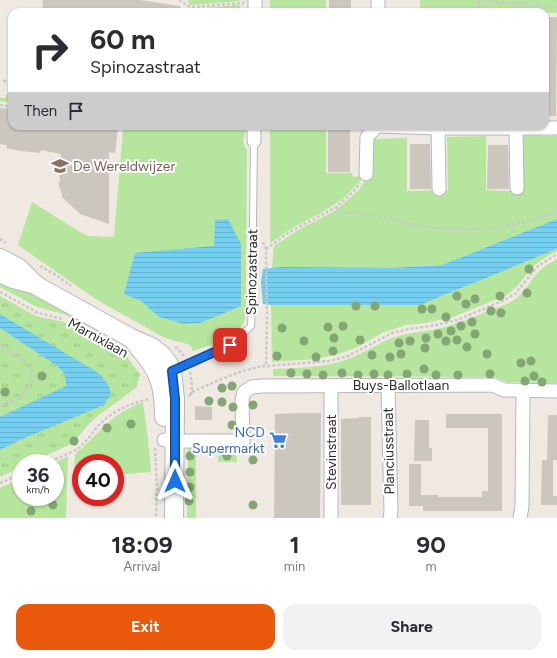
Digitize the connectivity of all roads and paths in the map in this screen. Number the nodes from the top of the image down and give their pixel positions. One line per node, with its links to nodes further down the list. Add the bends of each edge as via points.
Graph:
1 (179, 0): 5 (path)
2 (486, 0): 4 (path)
3 (255, 5): 5 (path, via 240,3)
4 (536, 6): 6 (path)
5 (190, 7)
6 (557, 7)
7 (3, 81): 8 (path)
8 (8, 81)
9 (254, 130): 13 (street, Spinozastraat)
10 (373, 130): 14 (street, via 367,136)
11 (438, 130): 16 (street)
12 (516, 130): 15 (street)
13 (254, 141): 29 (lane, Spinozastraat, via 251,326 230,345)
14 (366, 174): 17 (path, via 354,191)
15 (517, 188)
16 (439, 189)
17 (336, 207): 18 (path, via 341,212 384,217 418,226 454,229 511,225 531,221); 19 (path, via 288,233)
18 (557, 210)
19 (266, 249)
20 (557, 254): 28 (path, via 538,266 515,294 458,320 392,333 348,356 330,361)
21 (266, 256): 28 (path, Spinozastraat)
22 (0, 258): 24 (street, Marnixlaan, via 19,268)
23 (0, 273): 24 (street, Marnixlaan, via 13,280)
24 (37, 286): 29 (street, Marnixlaan, via 152,347 168,363)
25 (0, 292): 26 (path, Marnixlaan, via 38,313)
26 (67, 319)
27 (0, 344): 35 (path, via 20,358 32,371 31,383 22,397)
28 (266, 366): 34 (path, via 237,373 194,391 188,398)
29 (165, 373): 34 (street)
30 (388, 385): 31 (street, Buys-Ballotlaan); 32 (street, Buys-Ballotlaan, via 493,385 504,390); 44 (street, Planciusstraat)
31 (331, 386): 36 (street, Buys-Ballotlaan, via 252,387 244,392 242,400 243,441); 43 (street, Stevinstraat)
32 (523, 391): 33 (street, Buys-Ballotlaan); 45 (street)
33 (557, 391)
34 (156, 399): 36 (street); 37 (path, via 135,402 114,413 102,422 80,447)
35 (0, 404)
36 (164, 442): 40 (path, via 157,488); 41 (street); 42 (street)
37 (64, 455)
38 (12, 478): 39 (path)
39 (0, 483)
40 (156, 518)
41 (164, 518)
42 (174, 518)
43 (331, 518)
44 (390, 518)
45 (520, 518)

